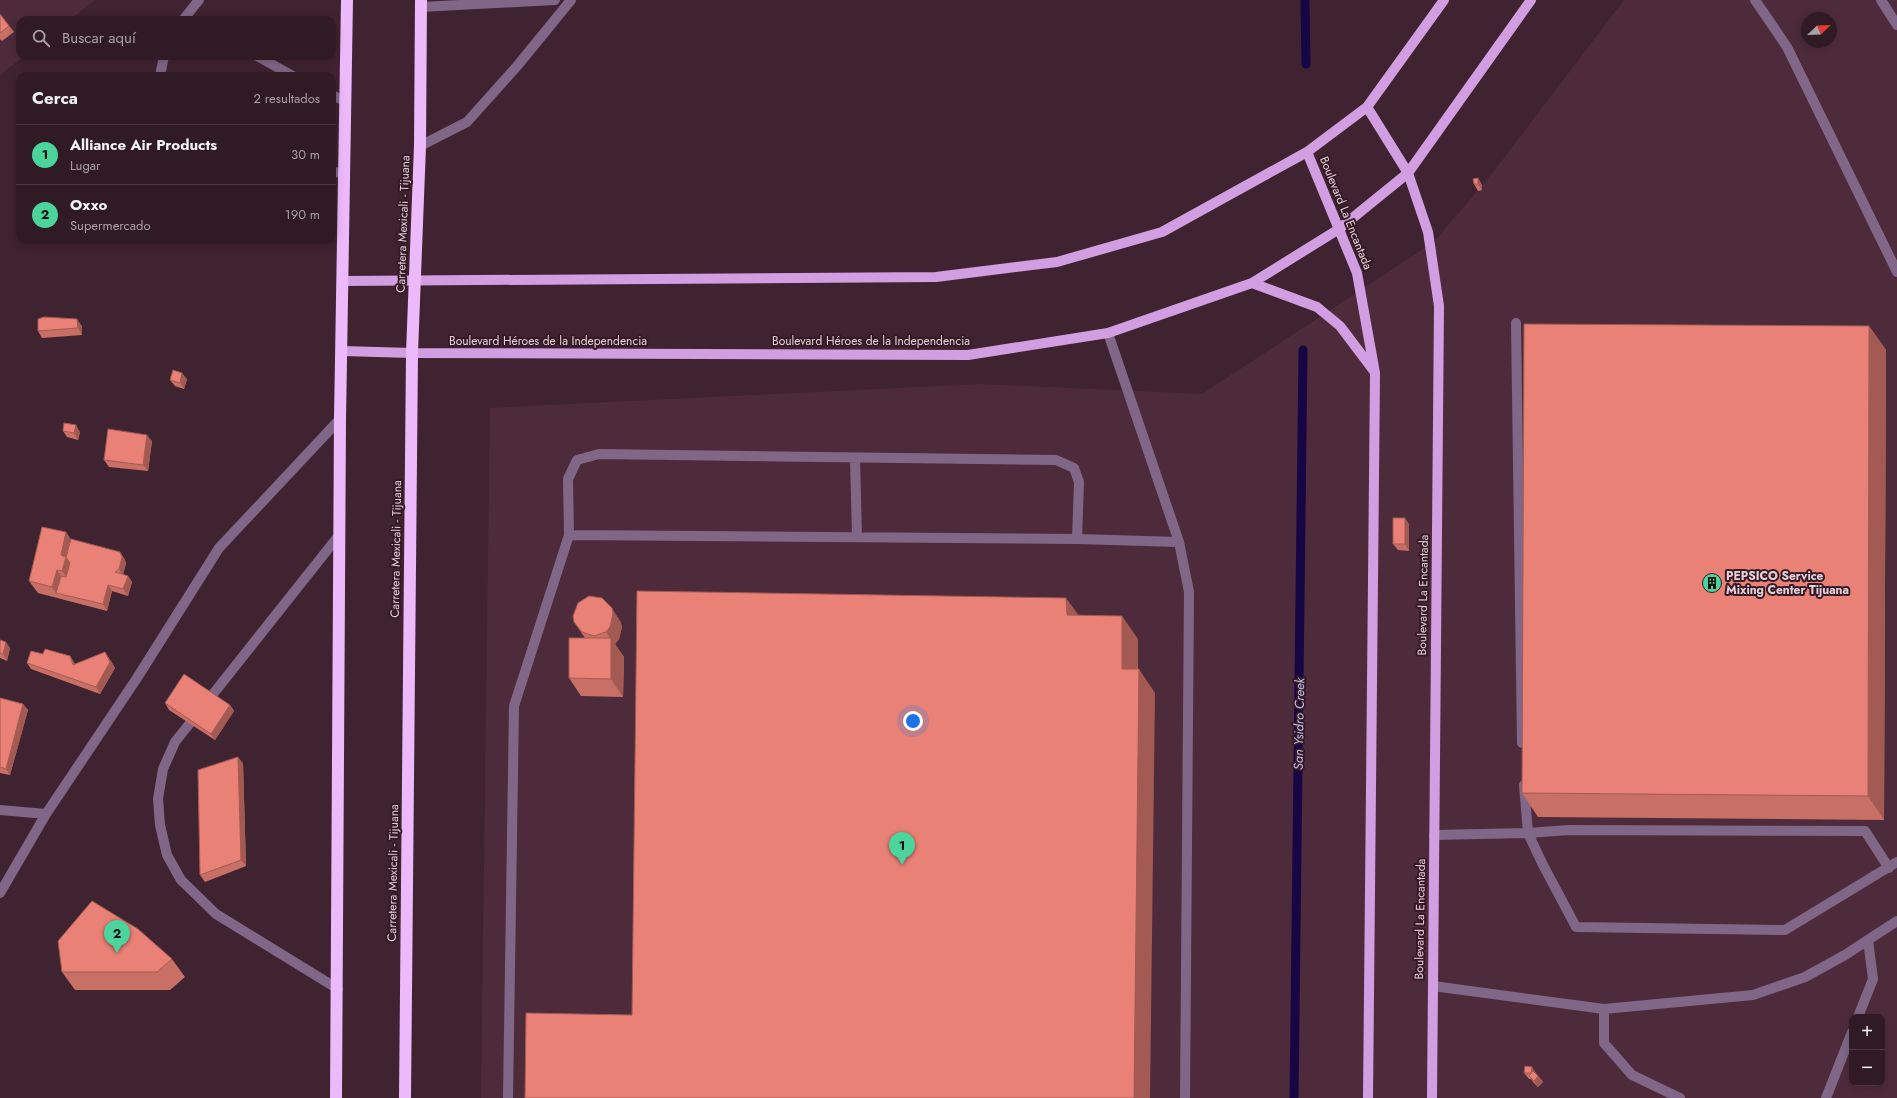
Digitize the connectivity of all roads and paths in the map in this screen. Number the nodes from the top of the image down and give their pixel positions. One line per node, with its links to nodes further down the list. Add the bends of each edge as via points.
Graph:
1 (199, 0): 10 (street)
2 (347, 0): 17 (highway)
3 (555, 0): 9 (street)
4 (570, 0): 19 (street, via 518,65 467,122)
5 (1444, 0): 18 (main road)
6 (1531, 0): 23 (main road, Boulevard Héroes de la Independencia)
7 (1755, 0): 25 (street, via 1786,47)
8 (1881, 0): 11 (street)
9 (421, 4): 19 (highway, Carretera Mexicali - Tijuana)
10 (186, 16)
11 (1897, 25)
12 (163, 60): 14 (street)
13 (264, 60): 15 (street)
14 (161, 72)
15 (285, 72)
16 (336, 97): 17 (street)
17 (345, 101): 22 (highway)
18 (1367, 107): 20 (main road); 23 (main road, Boulevard La Encantada)
19 (420, 146): 26 (highway, Carretera Mexicali - Tijuana)
20 (1308, 152): 24 (main road, Boulevard La Encantada); 26 (main road, via 1162,232 1057,262 936,277)
21 (336, 172): 22 (street)
22 (345, 173): 27 (highway)
23 (1408, 173): 24 (main road, Boulevard Héroes de la Independencia); 46 (main road, Boulevard La Encantada, via 1428,232 1439,306)
24 (1338, 229): 28 (main road, Boulevard Héroes de la Independencia); 33 (main road, Boulevard La Encantada, via 1357,273)
25 (1897, 272)
26 (414, 280): 27 (main road); 32 (highway, Carretera Mexicali - Tijuana)
27 (343, 281): 31 (highway)
28 (1252, 283): 30 (main road, Boulevard Héroes de la Independencia); 33 (main road, via 1317,307 1340,326)
29 (1516, 323): 41 (street)
30 (1108, 333): 32 (main road, Boulevard Héroes de la Independencia, via 968,355); 40 (street)
31 (342, 351): 32 (main road, Boulevard Héroes de la Independencia); 34 (highway)
32 (412, 353): 57 (highway, Carretera Mexicali - Tijuana)
33 (1375, 373): 60 (main road, Boulevard La Encantada)
34 (340, 419): 36 (highway); 44 (street, via 219,548 137,678)
35 (855, 458): 37 (street, via 600,454 577,460 568,479); 38 (street); 39 (street, via 1056,460 1074,468 1079,482)
36 (340, 534): 52 (highway); 52 (street, via 175,742 163,769 158,799 160,826 167,856 181,880 216,914)
37 (570, 535): 38 (street); 58 (street, via 514,706)
38 (857, 538): 39 (street)
39 (1077, 538): 40 (street)
40 (1180, 542): 59 (street, via 1188,592)
41 (1523, 757)
42 (1523, 773): 45 (street)
43 (0, 810): 44 (street)
44 (46, 814): 48 (street)
45 (1528, 833): 46 (street); 47 (street, via 1569,830 1865,831); 47 (street, via 1576,927 1784,930)
46 (1434, 835): 51 (main road, Boulevard La Encantada)
47 (1893, 865)
48 (0, 893)
49 (1897, 921): 50 (street)
50 (1868, 940): 53 (street, via 1805,977 1753,995); 54 (street, via 1873,979)
51 (1433, 986): 53 (street); 61 (main road, Boulevard La Encantada)
52 (338, 988): 56 (highway)
53 (1604, 1009): 62 (street, via 1604,1043 1632,1075)
54 (1859, 1014)
55 (1849, 1040): 63 (street)
56 (336, 1098)
57 (405, 1098)
58 (508, 1098)
59 (1185, 1098)
60 (1368, 1098)
61 (1432, 1098)
62 (1680, 1098)
63 (1826, 1098)

